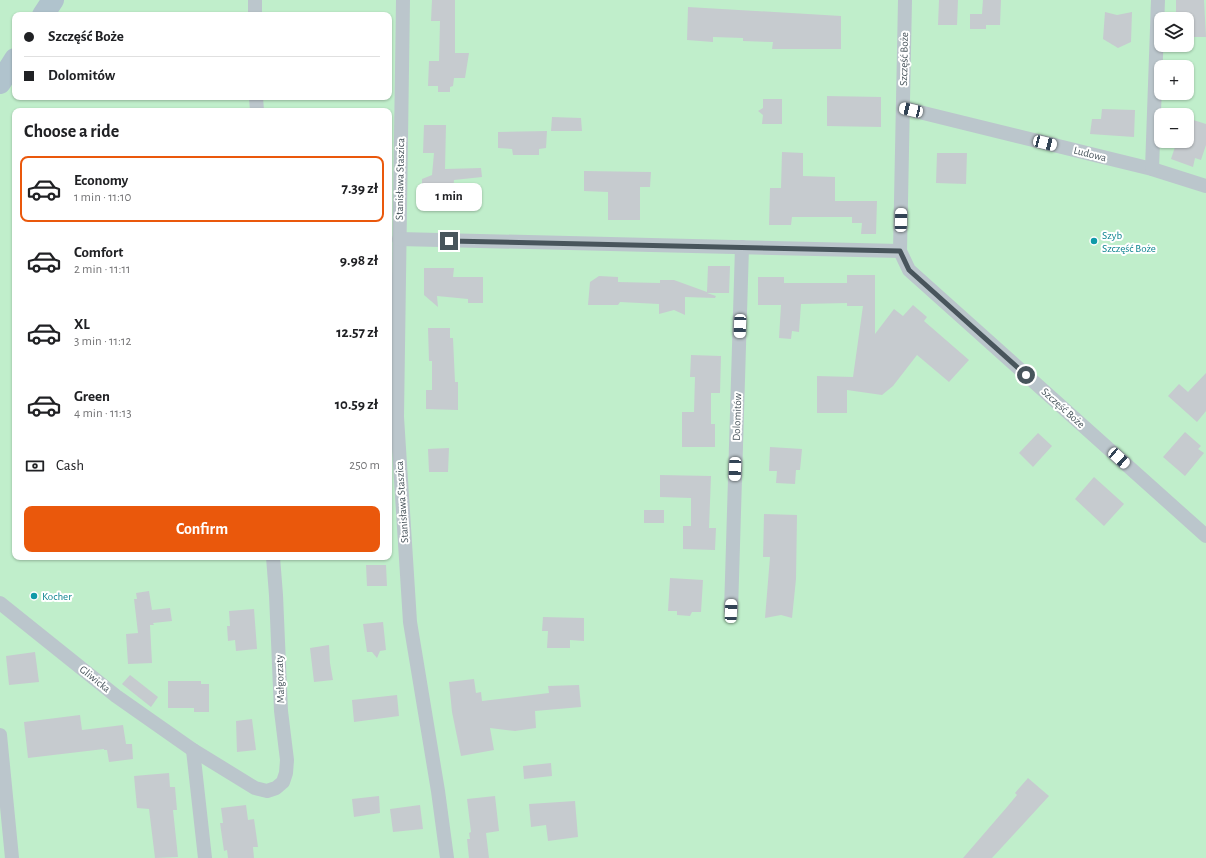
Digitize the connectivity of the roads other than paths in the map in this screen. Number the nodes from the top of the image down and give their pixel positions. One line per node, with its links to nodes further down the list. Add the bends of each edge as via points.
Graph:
1 (53, 0): 6 (main road)
2 (255, 0): 7 (street)
3 (403, 0): 13 (street, Stanisława Staszica)
4 (905, 0): 10 (street, Szczęść Boże)
5 (1158, 0): 11 (street)
6 (45, 12)
7 (256, 12)
8 (12, 65): 9 (main road)
9 (0, 83)
10 (903, 108): 11 (street, Ludowa); 15 (street, Szczęść Boże)
11 (1152, 169): 12 (street, Ludowa)
12 (1206, 186)
13 (399, 240): 14 (street); 25 (street, Stanisława Staszica, via 397,417 410,622)
14 (742, 247): 15 (street); 19 (street, Dolomitów)
15 (900, 251): 16 (street, Szczęść Boże, via 909,270)
16 (1206, 536)
17 (273, 560): 22 (street, Małgorzaty, via 281,711 287,760 283,782)
18 (0, 603): 21 (street, Gliwicka, via 116,696)
19 (731, 611)
20 (0, 735): 23 (street)
21 (193, 750): 22 (street, Gliwicka, via 255,788); 24 (street)
22 (267, 791)
23 (12, 858)
24 (205, 858)
25 (447, 858)

